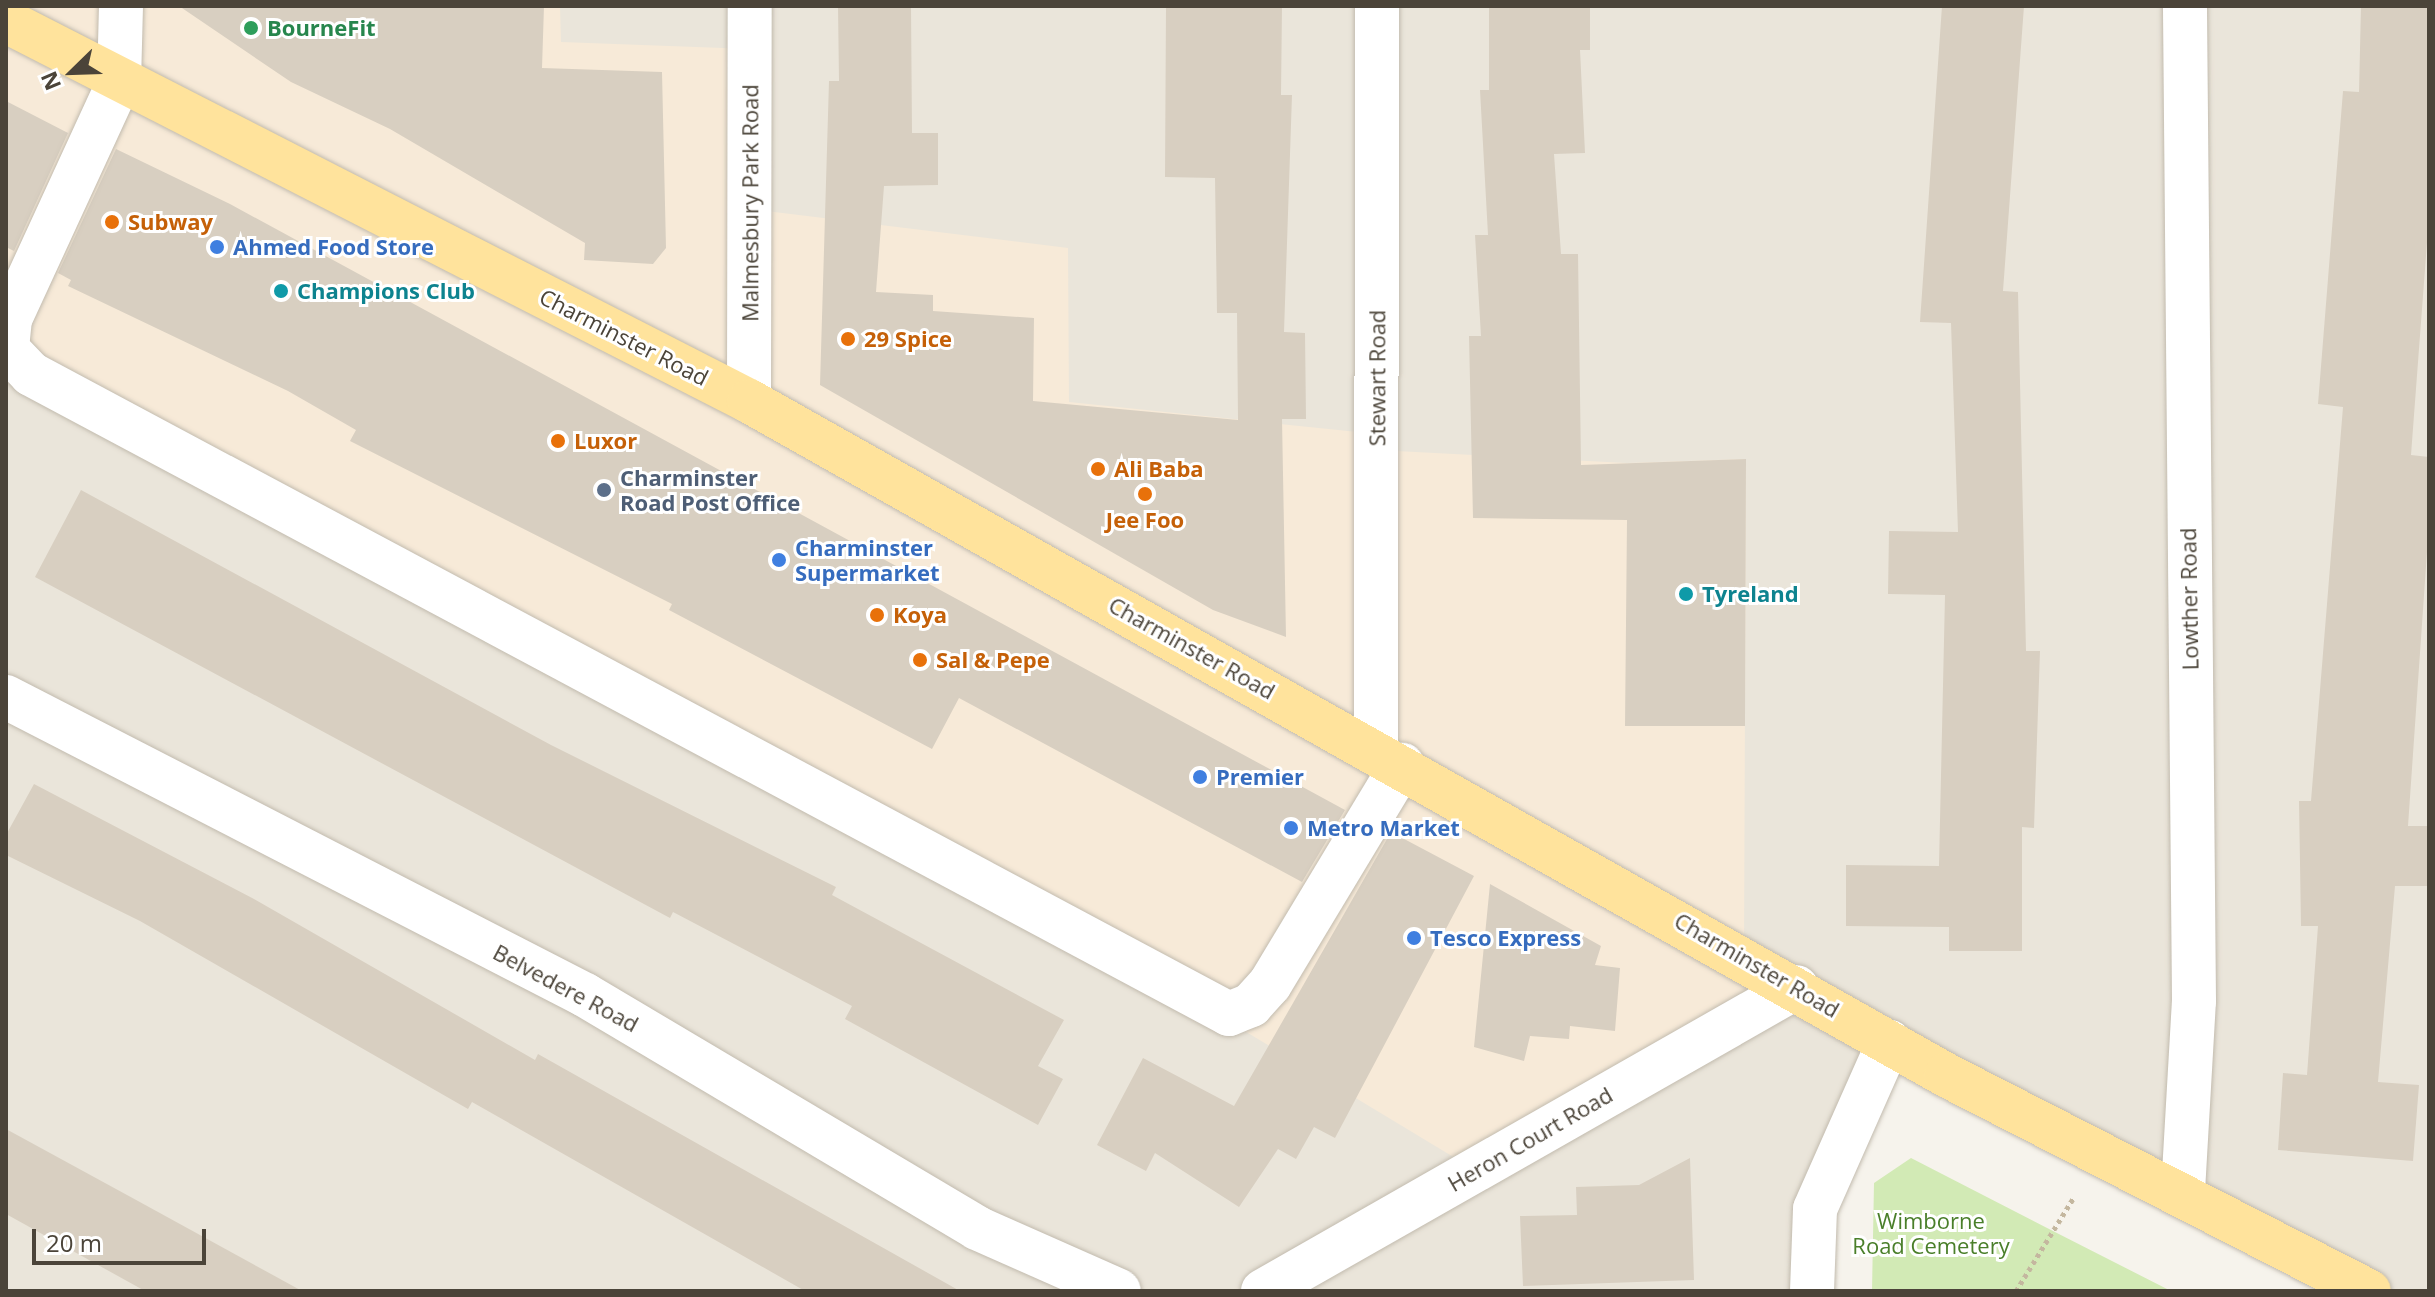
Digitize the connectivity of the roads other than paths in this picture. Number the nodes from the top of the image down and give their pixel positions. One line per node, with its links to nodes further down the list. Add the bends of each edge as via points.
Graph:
1 (121, 6): 6 (street)
2 (750, 6): 7 (street, Malmesbury Park Road)
3 (1377, 6): 9 (street, Stewart Road)
4 (2185, 6): 12 (street, Lowther Road, via 2194,1001)
5 (6, 21): 6 (main road, Charminster Road)
6 (119, 82): 7 (main road, Charminster Road); 9 (street, via 10,319 7,349 31,374 1205,1007 1229,1014 1251,1005 1270,984)
7 (749, 401): 9 (main road, Charminster Road)
8 (6, 697): 13 (street, Belvedere Road, via 585,995 977,1228)
9 (1389, 758): 10 (main road, Charminster Road)
10 (1797, 987): 11 (main road, Charminster Road); 14 (street, Heron Court Road)
11 (1889, 1042): 12 (main road, Charminster Road); 15 (street, via 1815,1209)
12 (2183, 1191): 16 (main road, Charminster Road)
13 (1119, 1291)
14 (1263, 1291)
15 (1812, 1291)
16 (2369, 1291)

